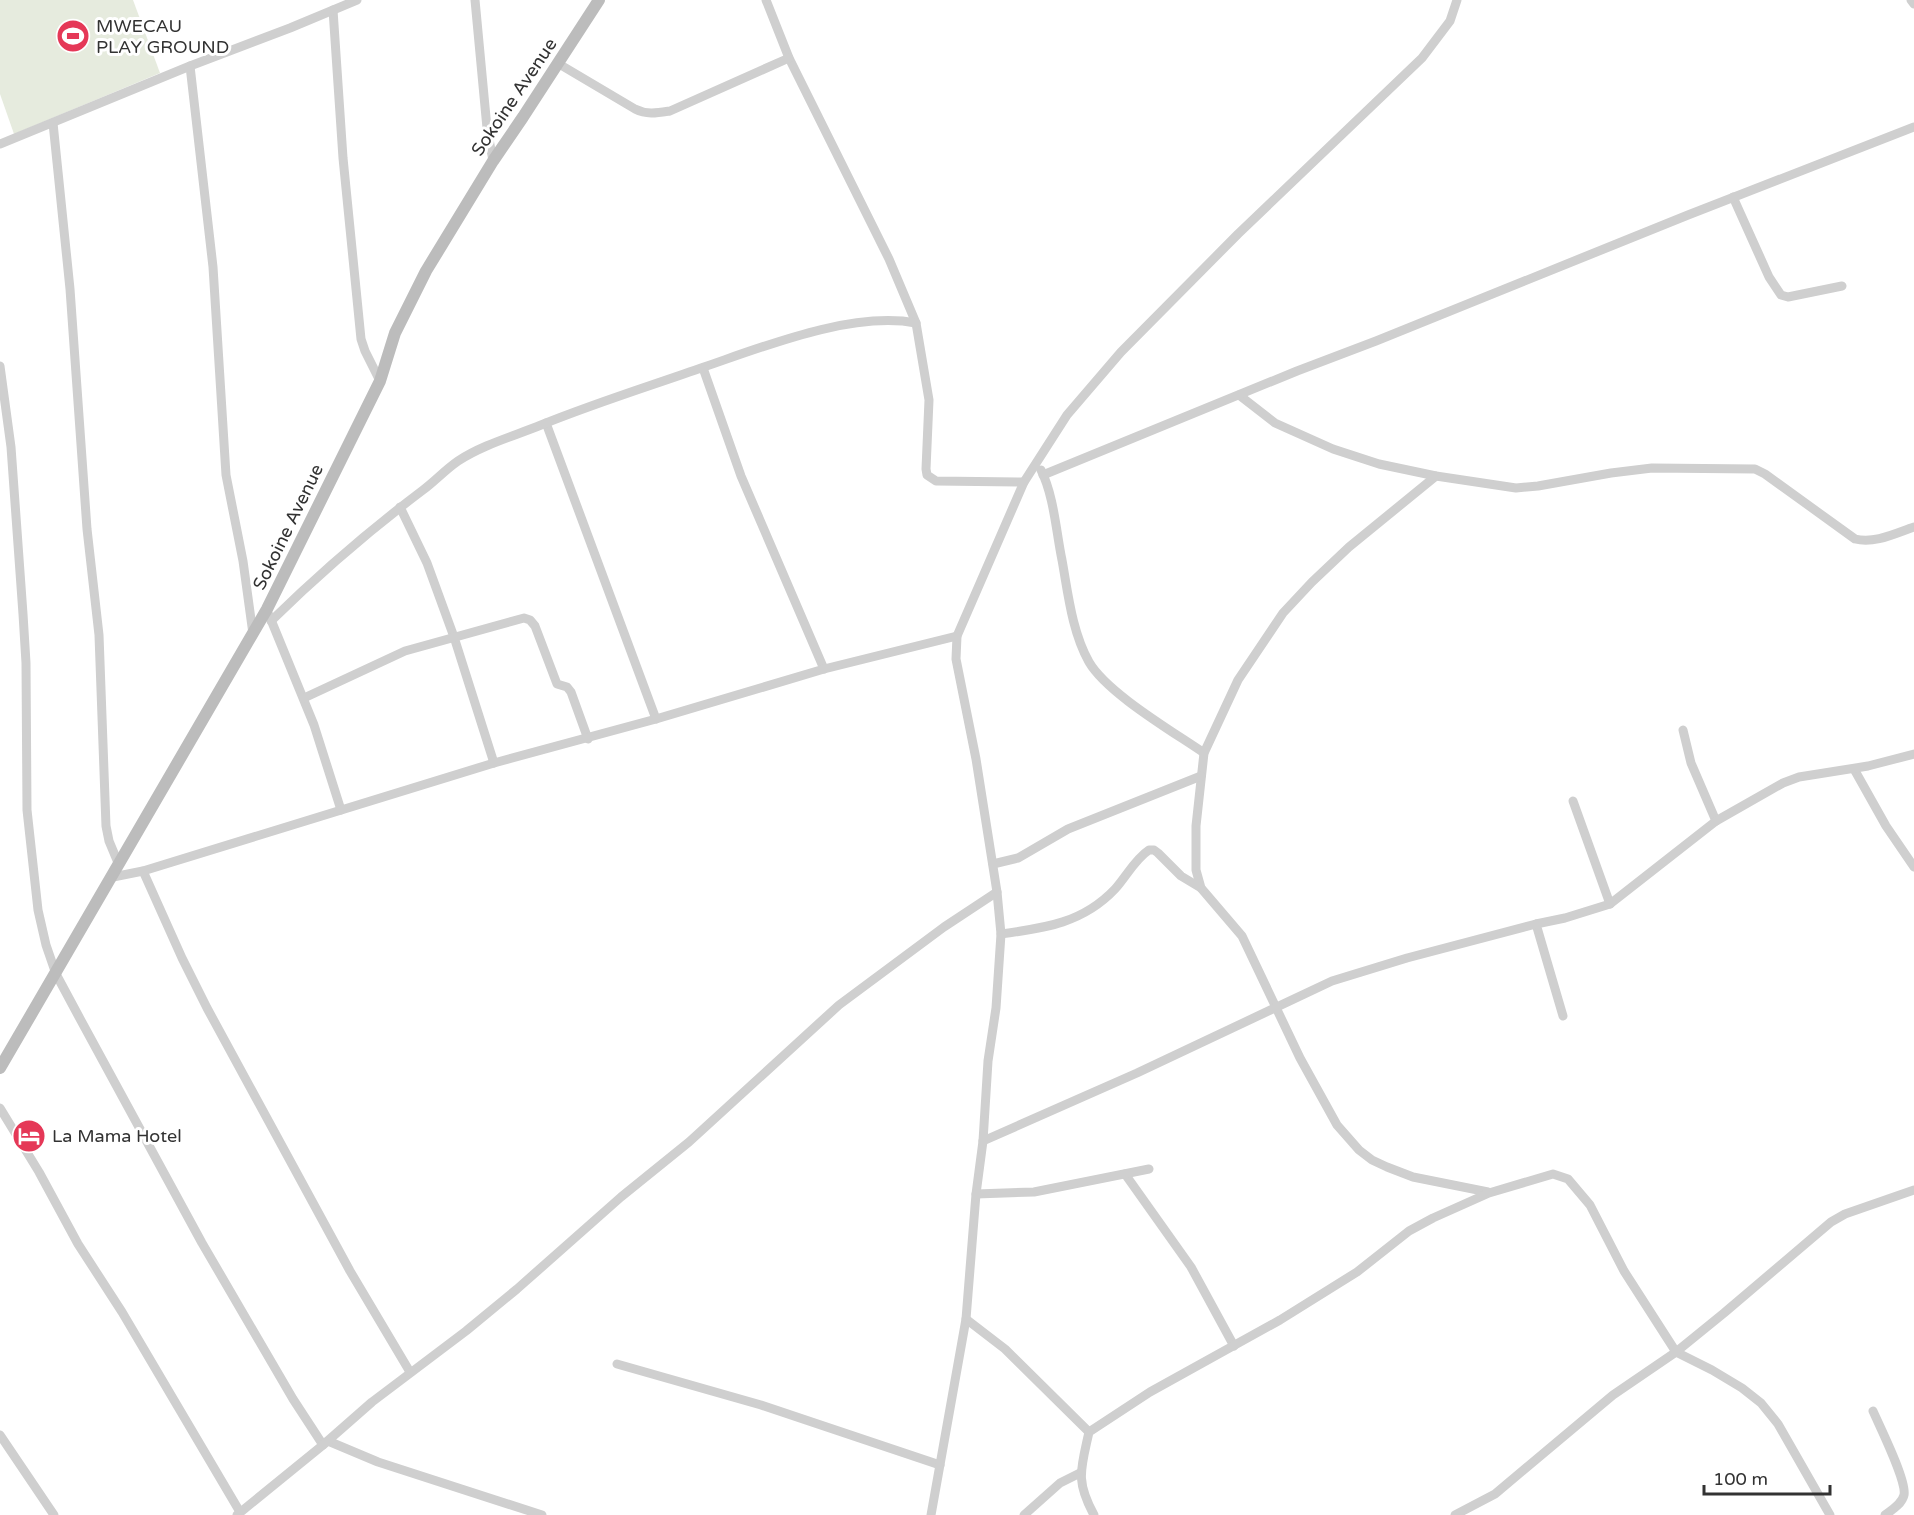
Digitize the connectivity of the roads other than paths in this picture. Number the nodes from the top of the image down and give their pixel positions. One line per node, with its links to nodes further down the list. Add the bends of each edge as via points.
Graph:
1 (357, 0): 8 (street)
2 (475, 0): 15 (street)
3 (599, 0): 10 (street, Sokoine Avenue)
4 (766, 0): 9 (street)
5 (1457, 0): 24 (street, via 1449,21 1422,58 1121,352 1067,415)
6 (1911, 0): 7 (street)
7 (1914, 4)
8 (333, 10): 11 (street); 21 (street, via 361,339)
9 (789, 58): 10 (street, via 678,108 653,114 644,114); 18 (street, via 894,270)
10 (559, 64): 15 (street, Sokoine Avenue)
11 (190, 66): 12 (street); 31 (street, via 217,313 226,475)
12 (53, 123): 14 (street); 48 (street, via 99,635 106,826)
13 (1914, 127): 16 (street)
14 (0, 144)
15 (493, 161): 21 (street, Sokoine Avenue, via 409,302)
16 (1733, 197): 17 (street, via 1781,295 1788,297); 22 (street)
17 (1842, 286)
18 (916, 323): 20 (street, via 876,320 846,325 777,342); 27 (street, via 929,400 927,475 936,481)
19 (0, 366): 57 (street, via 11,447 26,663 31,858 38,910)
20 (703, 368): 23 (street); 34 (street, via 741,476)
21 (380, 381): 30 (street, Sokoine Avenue)
22 (1239, 395): 25 (street); 26 (street, via 1275,423 1333,449)
23 (546, 423): 28 (street, via 459,460); 36 (street)
24 (1037, 462): 25 (street); 27 (street)
25 (1043, 475): 39 (street, via 1079,638 1089,662 1115,691)
26 (1436, 476): 29 (street, via 1516,488 1652,468 1755,470 1856,539 1865,542 1883,538); 39 (street, via 1349,547 1283,614 1238,680)
27 (1024, 482): 32 (street)
28 (400, 507): 30 (street); 33 (street, via 427,563)
29 (1914, 526)
30 (269, 615): 31 (street, Sokoine Avenue); 35 (street)
31 (253, 634): 48 (street, Sokoine Avenue)
32 (957, 636): 34 (street); 47 (street, via 958,669)
33 (454, 637): 35 (street, via 405,651); 38 (street, via 517,619 530,620 554,679 571,692); 41 (street)
34 (824, 669): 36 (street)
35 (304, 698): 45 (street, via 326,755)
36 (656, 719): 38 (street)
37 (1683, 730): 46 (street, via 1691,763)
38 (588, 738): 41 (street)
39 (1204, 753): 43 (street)
40 (1914, 754): 42 (street)
41 (494, 764): 45 (street)
42 (1854, 769): 46 (street, via 1800,777); 49 (street)
43 (1201, 776): 47 (street, via 1068,829 1018,858); 52 (street, via 1195,848)
44 (1574, 801): 54 (street)
45 (341, 810): 50 (street)
46 (1716, 821): 54 (street)
47 (993, 864): 53 (street)
48 (119, 865): 51 (street, Sokoine Avenue)
49 (1914, 867)
50 (143, 871): 51 (street); 72 (street, via 207,1008 350,1271)
51 (112, 877): 57 (street, Sokoine Avenue)
52 (1201, 888): 56 (street, via 1149,850 1114,890 1089,910 1060,924); 58 (street, via 1242,936)
53 (997, 892): 56 (street); 72 (street, via 839,1005 689,1142 483,1317)
54 (1610, 903): 55 (street)
55 (1536, 924): 58 (street, via 1370,968); 59 (street)
56 (1000, 934): 62 (street)
57 (57, 974): 60 (street, Sokoine Avenue); 76 (street, via 202,1243 293,1399)
58 (1275, 1007): 62 (street); 66 (street, via 1337,1125 1359,1150 1372,1160 1413,1177)
59 (1563, 1016)
60 (0, 1068)
61 (0, 1108): 79 (street)
62 (983, 1141): 67 (street)
63 (1149, 1169): 64 (street)
64 (1125, 1174): 67 (street, via 1034,1192); 69 (street, via 1191,1267)
65 (1914, 1190): 70 (street, via 1831,1222)
66 (1489, 1193): 69 (street, via 1409,1231 1357,1272); 70 (street, via 1553,1174 1568,1179 1590,1205 1624,1271)
67 (976, 1194): 68 (street)
68 (966, 1319): 74 (street, via 1005,1349); 77 (street)
69 (1234, 1346): 74 (street, via 1150,1392)
70 (1676, 1352): 85 (street, via 1613,1395 1495,1494); 86 (street, via 1742,1388 1770,1412)
71 (617, 1364): 77 (street, via 761,1405)
72 (410, 1372): 76 (street)
73 (1873, 1411): 87 (street, via 1904,1490 1904,1497)
74 (1089, 1432): 78 (street)
75 (0, 1435): 80 (street)
76 (326, 1443): 79 (street); 81 (street)
77 (940, 1465): 82 (street)
78 (1080, 1473): 83 (street, via 1060,1483); 84 (street, via 1081,1486)
79 (238, 1514)
80 (54, 1515)
81 (542, 1515)
82 (931, 1515)
83 (1024, 1515)
84 (1094, 1515)
85 (1455, 1515)
86 (1830, 1515)
87 (1885, 1515)

